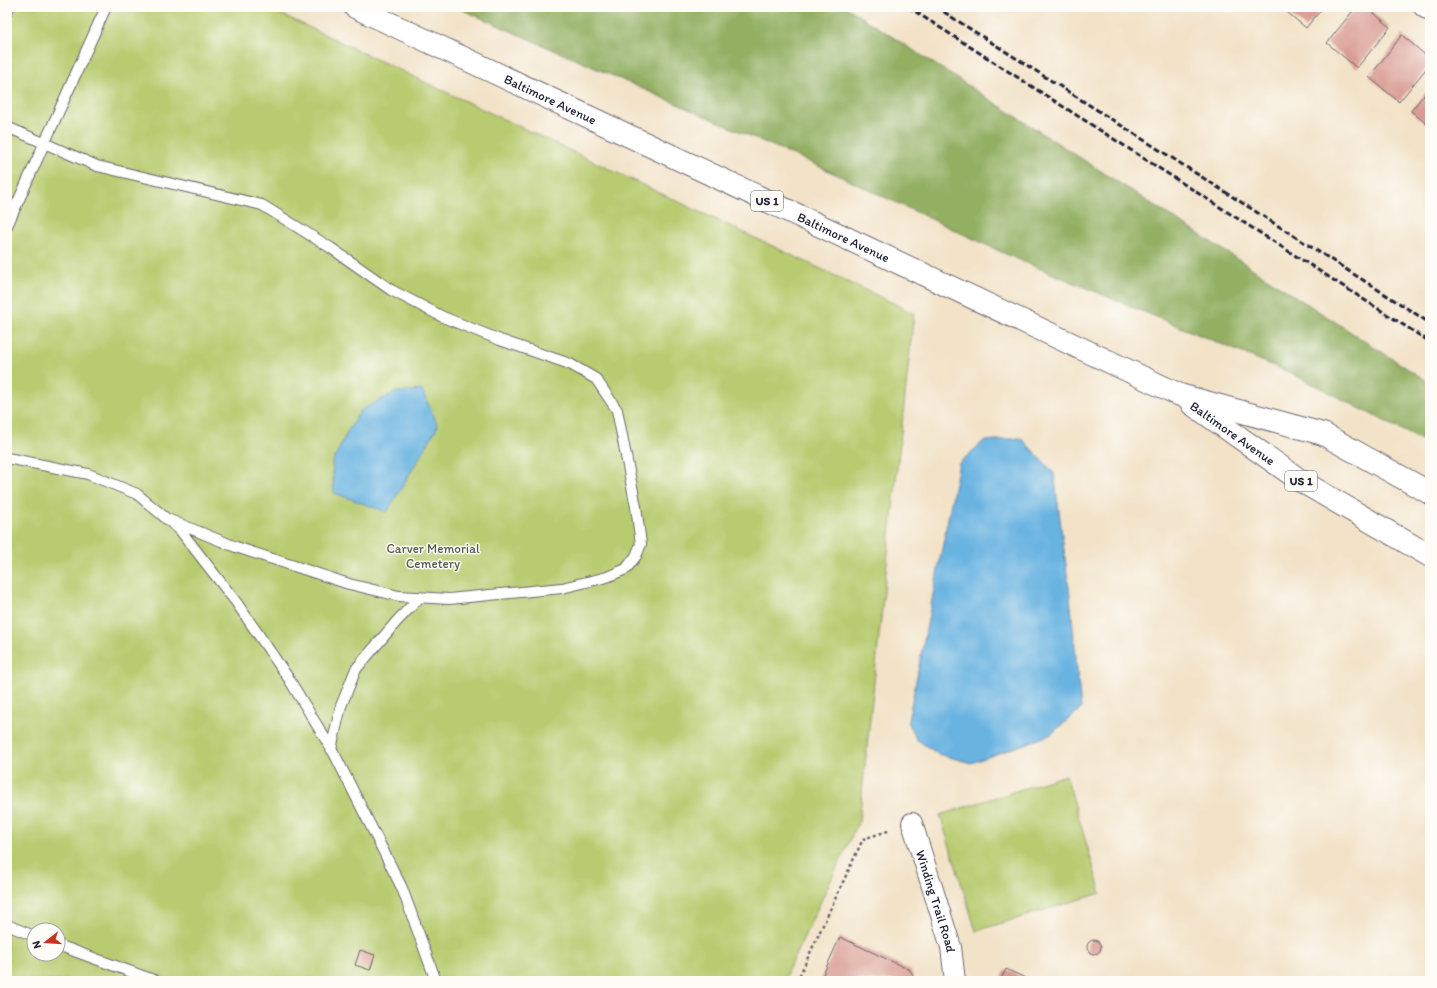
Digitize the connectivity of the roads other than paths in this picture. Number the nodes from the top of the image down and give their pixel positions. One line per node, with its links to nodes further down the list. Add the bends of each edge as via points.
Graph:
1 (9, 7): 5 (lane)
2 (106, 7): 8 (lane)
3 (355, 7): 10 (main road, Baltimore Avenue / US 1)
4 (1424, 7): 6 (street)
5 (7, 12)
6 (1430, 12)
7 (7, 127): 8 (lane)
8 (44, 144): 9 (lane); 15 (lane, via 97,166 262,205 397,293 443,317 570,364 596,379 617,410 641,544 636,556 626,568 607,577 562,588 449,599)
9 (7, 226)
10 (1180, 395): 12 (main road, Baltimore Avenue / US 1, via 1323,434); 14 (main road, Baltimore Avenue / US 1, via 1301,481)
11 (7, 458): 13 (lane, via 88,474 137,494)
12 (1430, 493)
13 (165, 518): 15 (lane, via 236,547 349,584 399,596); 16 (lane, via 180,530 236,602 289,679)
14 (1430, 556)
15 (420, 597): 16 (lane, via 356,669 341,706)
16 (331, 749): 22 (lane, via 402,888)
17 (912, 823): 23 (street, Winding Trail Road, via 952,947)
18 (7, 925): 19 (lane)
19 (26, 933)
20 (66, 948): 21 (lane)
21 (156, 981)
22 (436, 981)
23 (955, 981)

